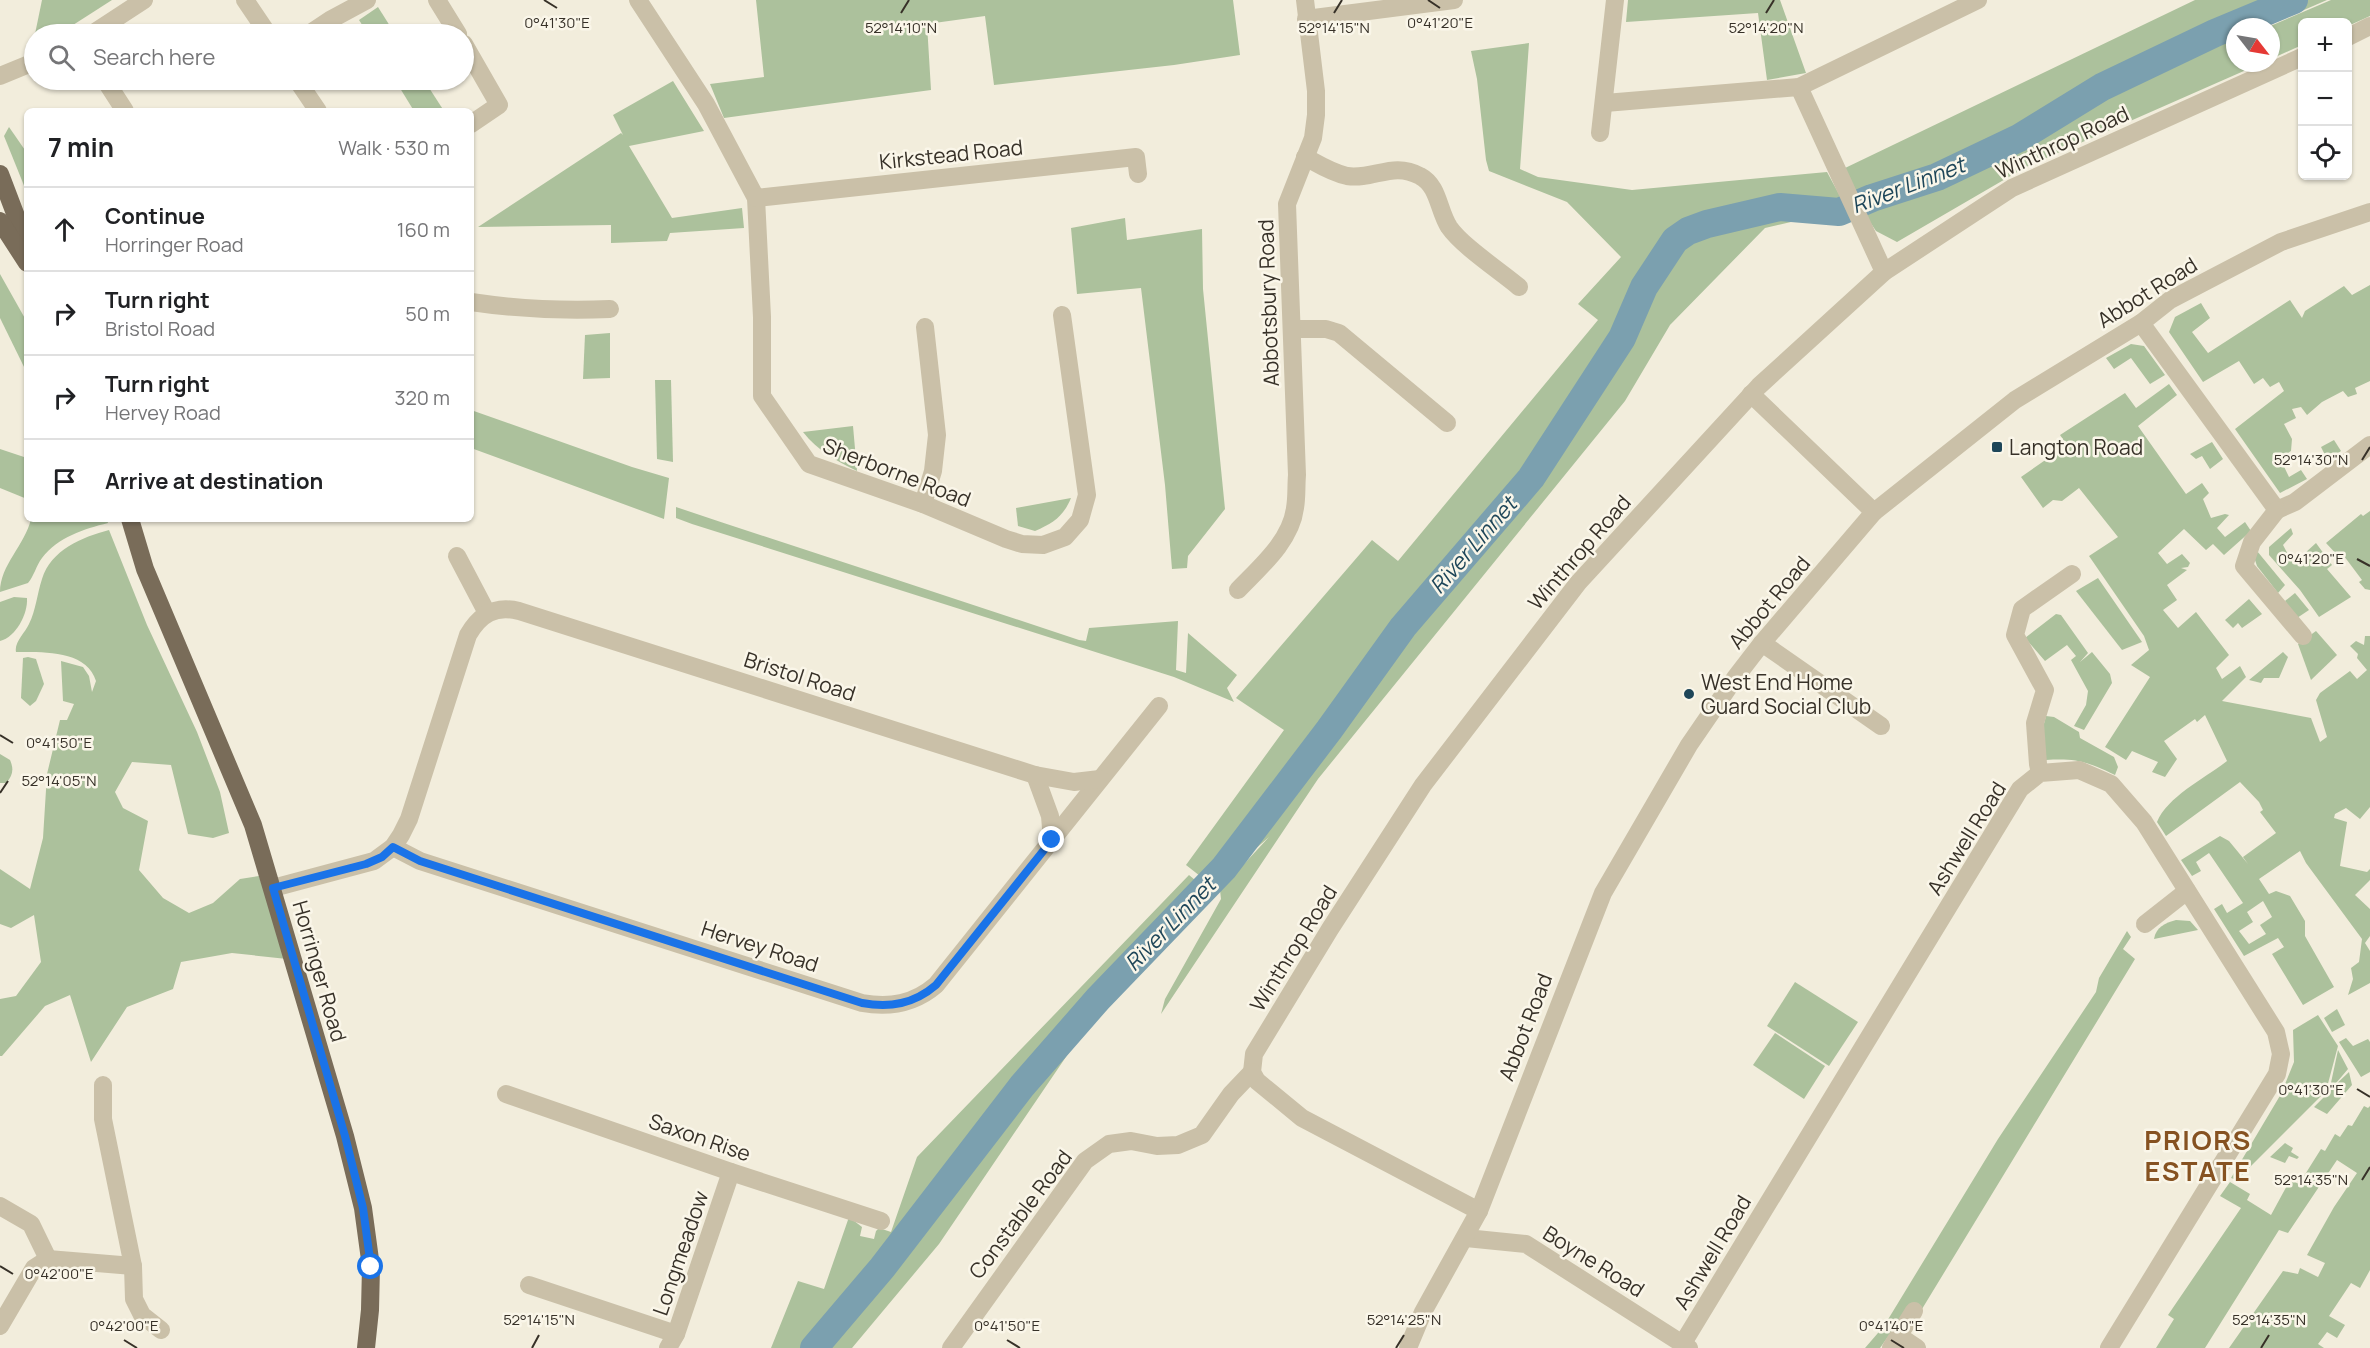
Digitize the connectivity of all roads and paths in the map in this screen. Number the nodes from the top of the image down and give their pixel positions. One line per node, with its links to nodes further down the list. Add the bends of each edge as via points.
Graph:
1 (144, 0): 11 (street)
2 (245, 0): 12 (street)
3 (367, 0): 13 (street)
4 (437, 0): 14 (street)
5 (638, 0): 32 (street, Sherborne Road, via 706,104)
6 (1305, 0): 10 (street, Abbotsbury Road)
7 (1454, 0): 10 (street)
8 (1615, 0): 24 (street)
9 (1978, 0): 21 (street)
10 (1306, 19): 29 (street, Abbotsbury Road, via 1316,91 1313,138)
11 (107, 24)
12 (261, 24)
13 (324, 24)
14 (452, 24)
15 (2370, 27): 16 (street)
16 (2352, 35)
17 (2298, 59): 37 (street, Winthrop Road, via 2012,188)
18 (474, 61): 27 (street, via 499,105)
19 (24, 66): 20 (street)
20 (0, 76)
21 (1799, 87): 24 (street); 37 (street)
22 (111, 90): 25 (street)
23 (304, 90): 26 (street)
24 (1605, 103): 28 (street)
25 (123, 108)
26 (316, 108)
27 (474, 122)
28 (1600, 133)
29 (1305, 157): 38 (street, via 1348,176 1401,169 1421,176 1434,189 1449,227); 44 (street, Abbotsbury Road, via 1287,204)
30 (0, 174): 35 (main road)
31 (1138, 174): 32 (street, Kirkstead Road, via 1136,157)
32 (756, 198): 48 (street, Sherborne Road, via 762,396 809,464)
33 (2370, 212): 42 (street, Abbot Road, via 2281,242 2170,300)
34 (0, 221): 36 (main road)
35 (24, 236)
36 (24, 258)
37 (1884, 272): 45 (street, Winthrop Road)
38 (1519, 287)
39 (474, 302): 40 (street, via 517,309)
40 (610, 309)
41 (1062, 315): 48 (street, Sherborne Road, via 1087,495 1080,520 1065,537 1043,545 1022,544)
42 (2142, 323): 49 (street); 50 (street, Abbot Road, via 2015,400)
43 (926, 327): 48 (street, via 938,435 933,471)
44 (1293, 329): 46 (street, via 1339,333); 54 (street, Abbotsbury Road, via 1295,510 1287,533)
45 (1751, 394): 50 (street); 68 (street, Winthrop Road, via 1578,584 1423,785 1254,1054)
46 (1447, 423)
47 (2370, 444): 49 (street, via 2295,502)
48 (922, 504)
49 (2277, 510): 56 (street, via 2252,542 2244,566)
50 (1874, 512): 57 (street, Abbot Road)
51 (131, 522): 65 (main road, Horringer Road, via 145,569 253,825)
52 (456, 556): 55 (street)
53 (2072, 574): 60 (street, via 2022,609 2015,635 2045,690 2035,723)
54 (1238, 590)
55 (487, 613): 61 (street, Bristol Road, via 519,611); 64 (street, via 465,642 409,819)
56 (2303, 636)
57 (1762, 643): 59 (street); 73 (street, Abbot Road, via 1689,745 1603,893)
58 (1160, 706): 62 (street, Hervey Road)
59 (1881, 726)
60 (2040, 773): 66 (street, via 2079,770 2110,784 2144,822); 84 (street, Ashwell Road, via 2020,789)
61 (1035, 775): 62 (street, Bristol Road, via 1074,782); 63 (street, via 1050,816)
62 (1100, 779): 63 (street, Hervey Road)
63 (1052, 840): 64 (street, Hervey Road, via 936,985 917,999 880,1006 431,864)
64 (393, 847): 65 (street, via 366,864)
65 (273, 888): 85 (main road, Horringer Road, via 363,1208 371,1267)
66 (2187, 891): 67 (street); 89 (street, via 2276,1032 2282,1054 2277,1074)
67 (2145, 924)
68 (1252, 1072): 73 (street, via 1257,1081 1302,1118); 86 (street, Constable Road, via 1202,1135 1178,1145 1131,1141 1109,1144 1085,1161)
69 (103, 1085): 77 (street, via 103,1119)
70 (506, 1094): 71 (street, Saxon Rise)
71 (731, 1172): 74 (street, Saxon Rise); 82 (street, Longmeadow)
72 (0, 1206): 76 (street, via 31,1224)
73 (1479, 1211): 75 (street, Abbot Road)
74 (881, 1221)
75 (1466, 1238): 84 (street, Boyne Road, via 1526,1244); 87 (street, Abbot Road, via 1423,1312)
76 (48, 1259): 77 (street); 80 (street, via 34,1268)
77 (133, 1266): 81 (street, via 134,1299 142,1315)
78 (529, 1285): 82 (street)
79 (1914, 1311): 83 (street)
80 (0, 1326)
81 (161, 1330)
82 (672, 1341)
83 (1895, 1342): 88 (street)
84 (1686, 1346)
85 (366, 1348)
86 (951, 1348)
87 (1408, 1348)
88 (1917, 1348)
89 (2109, 1348)

